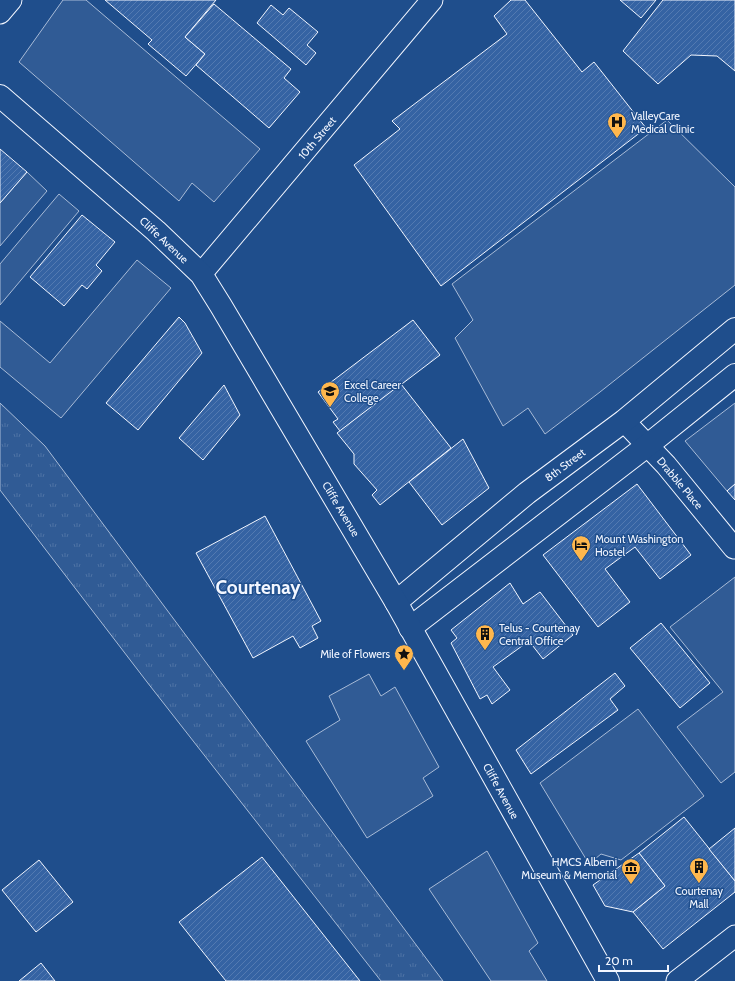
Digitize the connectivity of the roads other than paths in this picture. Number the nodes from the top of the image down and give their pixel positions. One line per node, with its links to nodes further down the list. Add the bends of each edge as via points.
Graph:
1 (10, 0): 3 (street)
2 (432, 0): 5 (street, 10th Street)
3 (0, 13)
4 (0, 96): 5 (main road, Cliffe Avenue, via 156,231)
5 (201, 274): 11 (main road, Cliffe Avenue)
6 (735, 329): 8 (main road, 8th Street)
7 (735, 375): 9 (main road)
8 (624, 421): 9 (street, Drabble Place); 11 (main road, 8th Street, via 526,493)
9 (648, 445): 10 (street, Drabble Place); 12 (main road)
10 (734, 548)
11 (396, 602): 12 (main road, Cliffe Avenue)
12 (410, 628): 14 (main road, Cliffe Avenue)
13 (735, 936): 15 (street)
14 (608, 981)
15 (676, 981)

